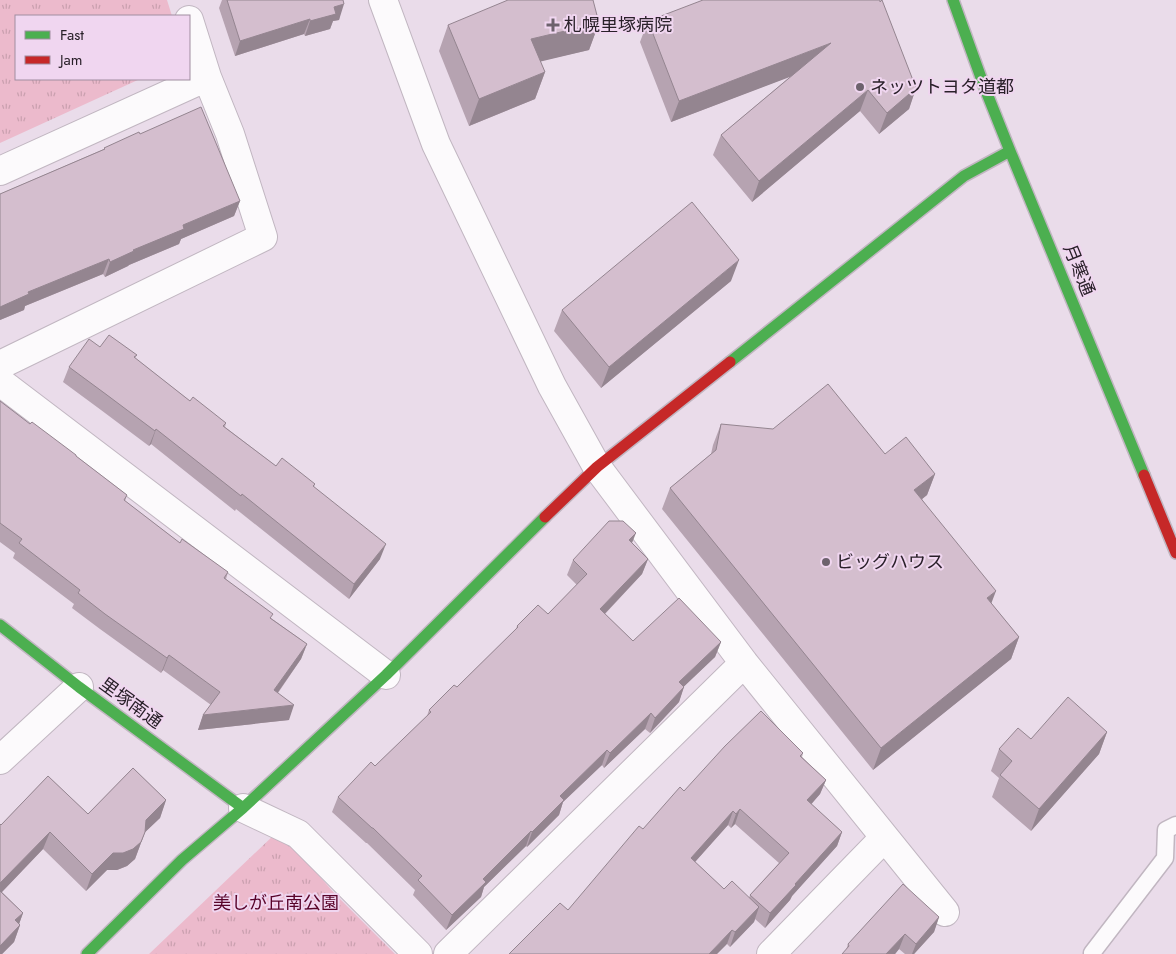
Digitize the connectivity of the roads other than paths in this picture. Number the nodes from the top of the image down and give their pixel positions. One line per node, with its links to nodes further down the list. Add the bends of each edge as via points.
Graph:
1 (182, 0): 4 (street)
2 (383, 0): 11 (street, via 436,144 552,386)
3 (953, 0): 7 (main road, 月寒通)
4 (187, 15)
5 (190, 24): 6 (street)
6 (207, 77): 8 (street); 9 (street, via 230,134 263,237)
7 (1010, 151): 11 (main road, via 964,176); 12 (main road, 月寒通)
8 (0, 171)
9 (0, 366)
10 (0, 382): 15 (street)
11 (597, 467): 14 (street); 15 (main road)
12 (1176, 553)
13 (0, 625): 16 (main road, 里塚南通)
14 (744, 663): 20 (street); 24 (street)
15 (386, 675): 18 (main road)
16 (79, 687): 17 (street); 18 (main road, 里塚南通)
17 (0, 760)
18 (243, 808): 22 (main road, via 182,860); 23 (street, via 298,834)
19 (1176, 825): 26 (lane, via 1166,830 1165,858)
20 (884, 838): 21 (street); 25 (street)
21 (944, 912)
22 (87, 954)
23 (418, 954)
24 (448, 954)
25 (771, 954)
26 (1092, 954)

